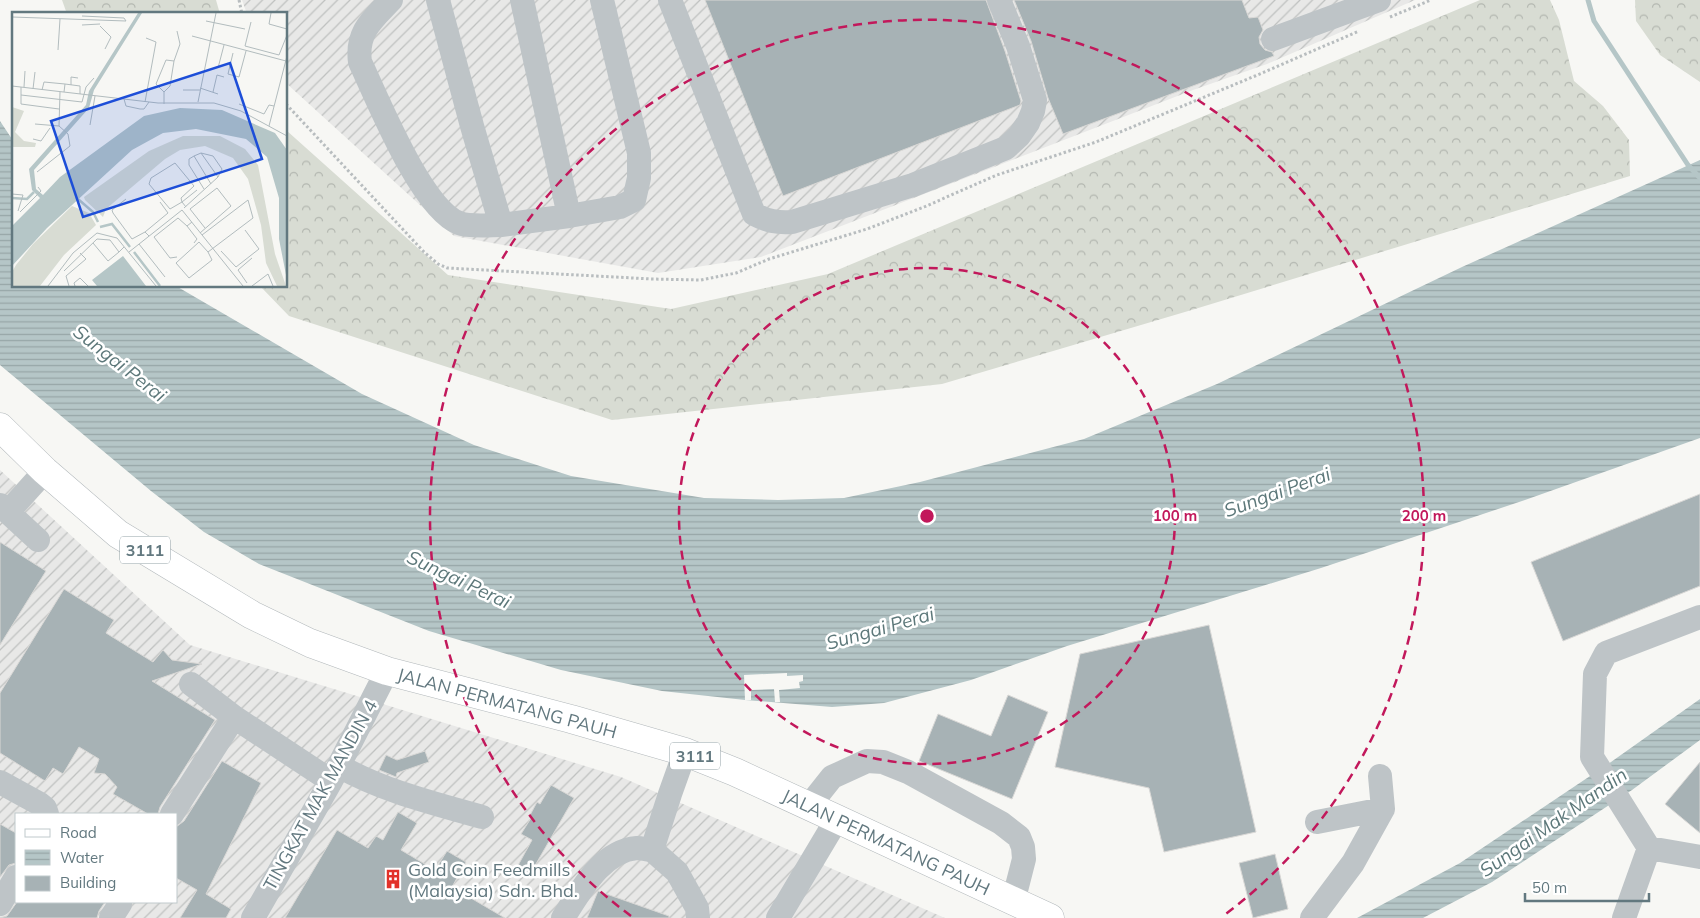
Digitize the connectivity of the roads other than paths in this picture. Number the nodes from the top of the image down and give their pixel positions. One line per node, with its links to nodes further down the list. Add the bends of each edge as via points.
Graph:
1 (391, 0): 10 (street, via 368,24 358,49 360,62 409,166 438,206 455,220)
2 (438, 0): 10 (street)
3 (522, 0): 9 (street)
4 (602, 0): 9 (street, via 639,153 639,178 634,200 620,207)
5 (670, 0): 6 (street, via 754,214 779,223 792,222 913,185 1006,148 1019,136 1028,123 1035,100)
6 (999, 0)
7 (1384, 9): 8 (street)
8 (1273, 38)
9 (569, 216): 10 (street)
10 (501, 225)
11 (0, 427): 12 (main road, JALAN PERMATANG PAUH / 3111)
12 (45, 471): 13 (street); 16 (main road, JALAN PERMATANG PAUH / 3111, via 118,534 252,615 310,643)
13 (4, 509): 14 (street)
14 (38, 540)
15 (1700, 617): 30 (street, via 1606,653 1595,674 1592,757)
16 (387, 671): 19 (main road, JALAN PERMATANG PAUH / 3111); 20 (street, TINGKAT MAK MANDIN 4)
17 (192, 684): 18 (street)
18 (234, 717): 20 (street); 26 (street)
19 (685, 752): 23 (main road, JALAN PERMATANG PAUH / 3111); 31 (street)
20 (335, 774): 27 (street, via 369,781); 36 (street, TINGKAT MAK MANDIN 4)
21 (1380, 776): 24 (street)
22 (0, 782): 25 (street, via 40,804)
23 (810, 806): 28 (main road, JALAN PERMATANG PAUH / 3111); 35 (street, via 832,777 867,761 883,762 908,772 1001,822 1019,837 1024,859)
24 (1383, 809): 29 (street); 41 (street, via 1353,863)
25 (47, 813)
26 (173, 813)
27 (482, 817)
28 (837, 819): 35 (main road, JALAN PERMATANG PAUH / 3111); 39 (street)
29 (1317, 822)
30 (1649, 848): 32 (street); 42 (street)
31 (652, 850): 37 (street, via 629,850 606,862 585,884); 38 (street, via 677,872 697,908)
32 (1700, 857)
33 (15, 879): 34 (street)
34 (0, 904)
35 (1018, 908): 40 (main road, JALAN PERMATANG PAUH / 3111)
36 (253, 918)
37 (563, 918)
38 (698, 918)
39 (778, 918)
40 (1050, 918)
41 (1312, 918)
42 (1624, 918)

